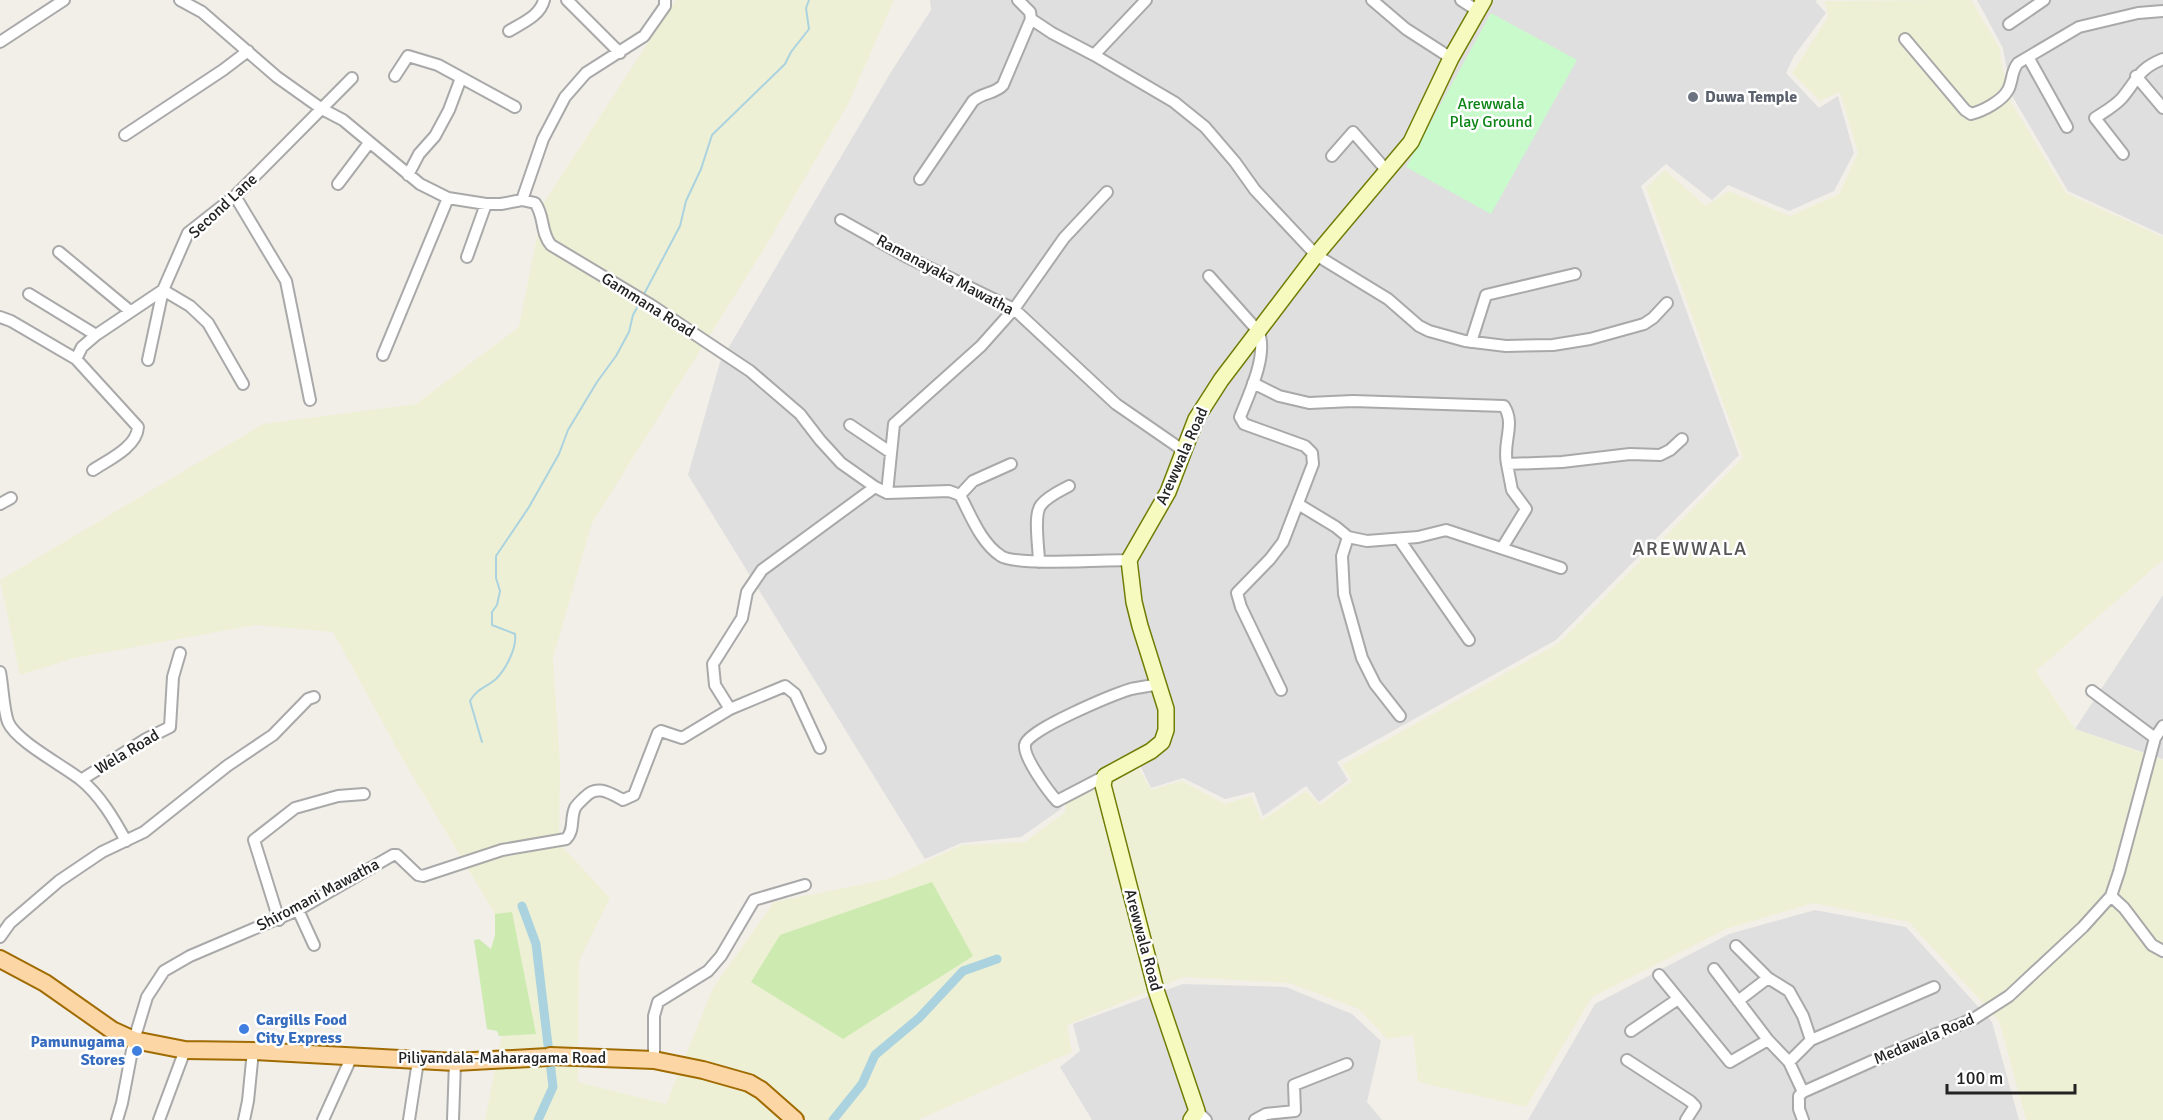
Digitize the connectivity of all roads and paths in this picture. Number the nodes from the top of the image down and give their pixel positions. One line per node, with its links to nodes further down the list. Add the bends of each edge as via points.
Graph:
1 (64, 0): 17 (street)
2 (180, 0): 18 (street, via 202,12)
3 (544, 0): 15 (street, via 538,13)
4 (567, 0): 19 (street)
5 (665, 0): 19 (street, via 665,6 644,36)
6 (1018, 0): 13 (street)
7 (1146, 0): 20 (street)
8 (1372, 0): 22 (street, via 1406,29)
9 (1461, 0): 11 (street)
10 (2044, 0): 14 (street)
11 (1481, 5): 22 (street, Arewwala Road)
12 (2163, 11): 21 (street, via 2079,27)
13 (1031, 18): 20 (street); 38 (street, via 1003,85 973,101)
14 (2009, 24)
15 (509, 31)
16 (1905, 39): 21 (street, via 1971,114 2001,99 2008,91 2013,68)
17 (0, 42)
18 (248, 51): 30 (street); 32 (street)
19 (620, 53): 43 (street, via 586,73 565,97 543,139)
20 (1094, 54): 47 (street, via 1174,102 1205,127 1255,190)
21 (2028, 57): 31 (street)
22 (1451, 58): 36 (street, Arewwala Road, via 1410,142)
23 (2163, 59): 25 (street)
24 (395, 76): 27 (street, via 408,56 438,65)
25 (2136, 76): 29 (street); 34 (street, via 2122,98 2095,118)
26 (352, 78): 30 (street, Second Lane)
27 (461, 78): 28 (street); 37 (street, via 435,136)
28 (515, 107)
29 (2163, 108)
30 (322, 109): 33 (street, via 343,120); 41 (street, Second Lane)
31 (2067, 127)
32 (125, 135)
33 (369, 142): 37 (street); 39 (street)
34 (2123, 154)
35 (1332, 156): 36 (street, via 1353,132)
36 (1387, 171): 47 (street, Arewwala Road)
37 (408, 175): 42 (street)
38 (920, 179)
39 (338, 184)
40 (1107, 192): 54 (street, via 1064,238)
41 (235, 196): 51 (street, Second Lane, via 188,233); 65 (street, via 286,281)
42 (448, 198): 44 (street); 60 (street)
43 (522, 200): 44 (street); 74 (street, Gammana Road, via 535,203 539,209 551,245 750,371 800,414 841,463)
44 (486, 204): 48 (street)
45 (841, 220): 54 (street, Ramanayaka Mawatha)
46 (59, 252): 55 (street)
47 (1316, 255): 57 (street, Arewwala Road); 59 (street, via 1388,299 1429,332)
48 (467, 257)
49 (1575, 274): 59 (street, via 1486,295)
50 (1209, 276): 57 (street)
51 (164, 290): 55 (street); 62 (street, Second Lane); 64 (street, via 208,323)
52 (29, 294): 58 (street)
53 (1667, 303): 59 (street, via 1644,324 1590,339 1553,345)
54 (1014, 309): 68 (street, Ramanayaka Mawatha, via 1116,404); 69 (street, via 981,346 894,424)
55 (129, 311): 58 (street)
56 (0, 317): 61 (street)
57 (1258, 331): 63 (street, via 1262,350); 68 (street, Arewwala Road, via 1201,409)
58 (96, 335): 61 (street, via 82,347)
59 (1471, 342)
60 (383, 355)
61 (76, 359): 72 (street, via 138,427 138,434 126,448)
62 (148, 360)
63 (1253, 383): 71 (street, via 1279,396 1309,403 1504,406 1510,416); 79 (street, via 1240,417 1244,424 1305,446 1312,453 1313,464)
64 (243, 384)
65 (310, 400)
66 (850, 424): 69 (street)
67 (1682, 439): 71 (street, via 1660,455)
68 (1184, 450): 83 (street, Arewwala Road, via 1168,492)
69 (890, 452): 75 (street)
70 (1011, 464): 76 (street, via 973,481)
71 (1507, 464): 82 (street, via 1512,490 1526,509)
72 (93, 471)
73 (1069, 486): 84 (street, via 1039,507)
74 (875, 487): 75 (street, Gammana Road); 93 (street, via 762,570 747,592 742,618 713,664 715,685)
75 (887, 493): 76 (street, Gammana Road, via 948,491)
76 (960, 495): 84 (street, via 988,544 1003,558)
77 (11, 498): 78 (street)
78 (0, 504)
79 (1298, 504): 80 (street); 90 (street, via 1283,542 1237,593)
80 (1348, 537): 81 (street, via 1367,541); 94 (street, via 1342,556 1344,594 1362,658 1375,684)
81 (1399, 539): 82 (street, via 1446,530); 86 (street)
82 (1502, 548): 85 (street)
83 (1129, 560): 84 (street); 89 (street, via 1134,602)
84 (1039, 562)
85 (1561, 568)
86 (1469, 640)
87 (180, 653): 99 (street, Wela Road, via 173,677 170,728)
88 (0, 672): 99 (street, via 12,729)
89 (1159, 684): 98 (street, via 1167,716 1162,742); 98 (street, via 1130,690 1076,711 1025,741 1033,766 1057,801)
90 (1281, 690)
91 (2092, 691): 96 (street)
92 (314, 697): 101 (street, via 273,735 144,832)
93 (730, 710): 97 (street, Shiromani Mawatha, via 785,686 795,694); 104 (street, Shiromani Mawatha, via 682,738 658,733 634,795 623,800 606,791 589,793 576,808 571,834 566,839 502,850 423,876 393,855)
94 (1400, 716)
95 (2163, 726): 96 (street)
96 (2155, 738): 103 (street)
97 (820, 748)
98 (1106, 776): 131 (street, Arewwala Road, via 1102,785 1155,990)
99 (81, 780): 101 (street, via 112,814)
100 (364, 794): 105 (street, via 338,796 295,808 254,840)
101 (126, 841): 106 (street, via 59,881 10,923)
102 (805, 885): 124 (street, via 754,900 708,971 658,1002 654,1016)
103 (2111, 896): 109 (street, via 2152,945); 130 (street, Medawala Road, via 2084,927 2009,996 1975,1018)
104 (298, 910): 105 (street, Shiromani Mawatha); 107 (street)
105 (279, 920): 118 (street, Shiromani Mawatha, via 164,971 147,997)
106 (0, 937)
107 (314, 945)
108 (1736, 946): 113 (street)
109 (2163, 951)
110 (0, 959): 118 (main road, Piliyandala-Maharagama Road)
111 (1714, 969): 116 (street)
112 (1659, 975): 115 (street)
113 (1768, 978): 116 (street); 120 (street, via 1789,992)
114 (1934, 987): 120 (street)
115 (1678, 999): 117 (street); 119 (street, via 1730,1062)
116 (1738, 1000): 119 (street)
117 (1631, 1031)
118 (134, 1040): 121 (main road, Piliyandala-Maharagama Road); 132 (street, Shiromani Mawatha)
119 (1768, 1040): 128 (street)
120 (1811, 1040): 128 (street)
121 (185, 1050): 122 (main road, Piliyandala-Maharagama Road); 133 (street)
122 (253, 1051): 123 (main road, Piliyandala-Maharagama Road); 134 (street)
123 (352, 1056): 126 (main road, Piliyandala-Maharagama Road); 135 (street)
124 (654, 1060): 127 (main road, Piliyandala-Maharagama Road, via 549,1057); 138 (main road, Piliyandala-Maharagama Road, via 749,1083)
125 (1627, 1060): 140 (street, via 1695,1106)
126 (418, 1061): 127 (main road, Piliyandala-Maharagama Road); 136 (street)
127 (454, 1062): 137 (street)
128 (1789, 1062): 130 (street)
129 (1347, 1064): 139 (street, via 1294,1085 1295,1111 1266,1114)
130 (1803, 1092): 141 (street, via 1799,1102)
131 (1198, 1117)
132 (117, 1120)
133 (159, 1120)
134 (243, 1120)
135 (323, 1120)
136 (409, 1120)
137 (453, 1120)
138 (795, 1120)
139 (1255, 1120)
140 (1686, 1120)
141 (1803, 1120)

